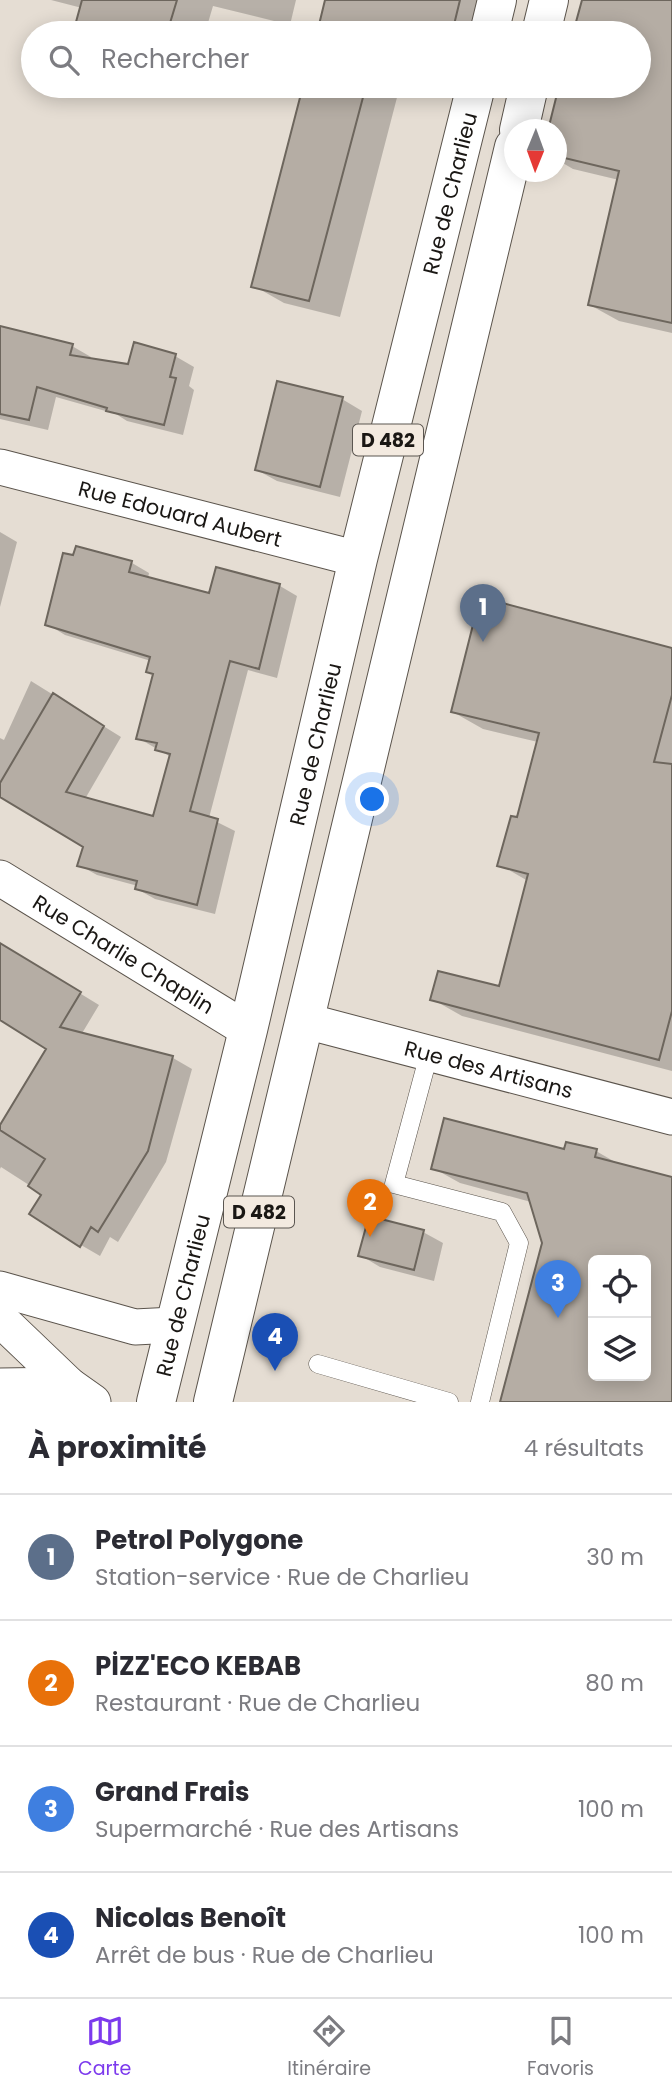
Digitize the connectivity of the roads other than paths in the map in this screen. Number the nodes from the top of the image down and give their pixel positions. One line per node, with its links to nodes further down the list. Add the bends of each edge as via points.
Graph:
1 (497, 0): 3 (main road)
2 (549, 0): 4 (main road)
3 (492, 21)
4 (544, 21)
5 (472, 98): 10 (main road, Rue de Charlieu / D 482)
6 (526, 98): 7 (main road)
7 (522, 119)
8 (505, 182): 12 (main road, D 482)
9 (0, 467): 10 (street, Rue Edouard Aubert)
10 (358, 559): 13 (main road, Rue de Charlieu / D 482)
11 (0, 878): 13 (street, Rue Charlie Chaplin)
12 (306, 1021): 14 (street, Rue des Artisans); 23 (main road, D 482)
13 (248, 1030): 18 (main road, Rue de Charlieu / D 482)
14 (429, 1054): 15 (street, Rue des Artisans); 25 (lane, via 394,1184 502,1212 519,1243)
15 (672, 1117)
16 (0, 1289): 18 (street, via 135,1326)
17 (0, 1319): 21 (street)
18 (174, 1325): 22 (main road, Rue de Charlieu / D 482)
19 (318, 1364): 24 (lane)
20 (0, 1386): 21 (street)
21 (81, 1394)
22 (156, 1402)
23 (213, 1402)
24 (449, 1402)
25 (480, 1402)

